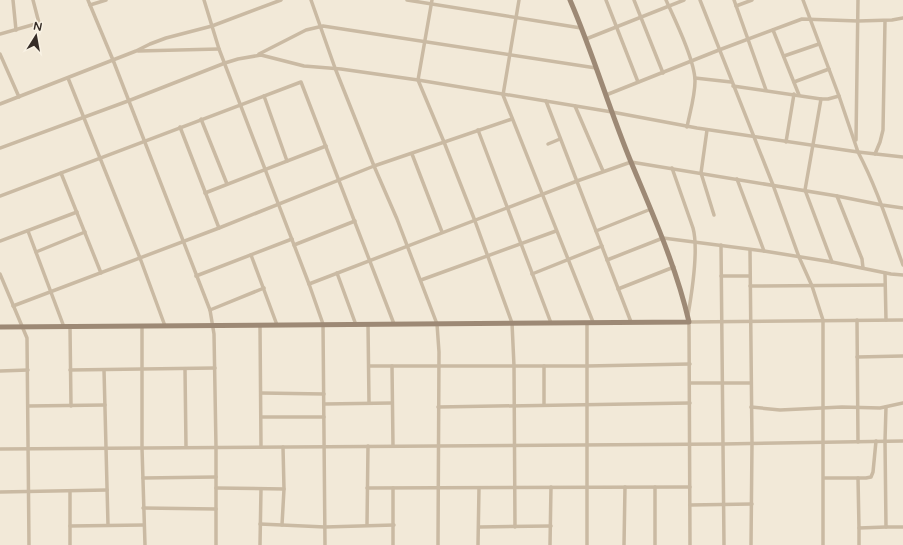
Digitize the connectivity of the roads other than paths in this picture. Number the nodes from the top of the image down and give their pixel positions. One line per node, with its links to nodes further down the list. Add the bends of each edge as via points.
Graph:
1 (13, 0): 34 (street)
2 (33, 0): 34 (street, via 39,23)
3 (88, 0): 21 (street)
4 (106, 0): 21 (street)
5 (204, 0): 30 (street)
6 (281, 0): 30 (street)
7 (311, 0): 31 (street)
8 (407, 0): 20 (street)
9 (519, 0): 25 (street)
10 (570, 0): 33 (street)
11 (606, 0): 32 (street)
12 (634, 0): 24 (street)
13 (666, 0): 22 (street)
14 (684, 0): 22 (street)
15 (700, 0): 42 (street)
16 (734, 0): 23 (street)
17 (752, 0): 23 (street)
18 (803, 0): 27 (street)
19 (858, 0): 28 (street)
20 (432, 2): 25 (street); 39 (street)
21 (90, 5): 48 (street)
22 (669, 6): 24 (street); 49 (street)
23 (736, 6): 38 (street)
24 (640, 17): 32 (street); 54 (street)
25 (516, 18): 33 (street); 46 (street)
26 (903, 18): 29 (street)
27 (810, 19): 28 (street); 35 (street, via 802,19); 40 (street)
28 (858, 21): 29 (street); 91 (street)
29 (885, 21): 95 (street, via 883,130)
30 (212, 26): 41 (street); 43 (street, via 166,38)
31 (320, 26): 39 (street); 45 (street, via 306,30); 51 (street)
32 (616, 26): 37 (street); 58 (street)
33 (582, 28): 37 (street)
34 (16, 30): 36 (street)
35 (773, 30): 38 (street); 47 (street)
36 (0, 34)
37 (586, 39): 52 (street)
38 (749, 39): 42 (street); 61 (street)
39 (425, 41): 46 (street); 57 (street)
40 (819, 44): 47 (street); 53 (street)
41 (219, 49): 43 (street); 50 (street)
42 (719, 50): 49 (street); 60 (street)
43 (136, 51): 48 (street)
44 (0, 54): 68 (street)
45 (258, 55): 50 (street); 51 (street, via 304,66)
46 (509, 55): 52 (street); 63 (street)
47 (784, 56): 59 (street)
48 (113, 60): 55 (street); 70 (street)
49 (691, 61): 54 (street); 56 (street)
50 (225, 63): 70 (street); 73 (street)
51 (335, 68): 57 (street); 100 (street)
52 (596, 68): 64 (street)
53 (828, 69): 59 (street); 67 (street)
54 (663, 73): 58 (street)
55 (68, 78): 68 (street); 76 (street)
56 (695, 78): 60 (street); 79 (street)
57 (418, 80): 63 (street); 86 (street)
58 (638, 82): 64 (street)
59 (794, 82): 65 (street)
60 (732, 84): 61 (street); 83 (street)
61 (766, 90): 62 (street)
62 (794, 94): 65 (street); 87 (street)
63 (503, 95): 71 (street); 78 (street)
64 (606, 95): 75 (street)
65 (799, 95): 69 (street)
66 (264, 96): 73 (street); 89 (street, via 301,82); 98 (street)
67 (839, 96): 69 (street); 91 (street)
68 (19, 97): 72 (street)
69 (821, 99): 90 (street)
70 (128, 101): 76 (street); 85 (street)
71 (546, 101): 74 (street); 84 (street)
72 (0, 104)
73 (240, 104): 77 (street); 102 (street)
74 (575, 106): 75 (street); 103 (street)
75 (612, 112): 79 (street); 99 (street)
76 (84, 117): 92 (street); 97 (street)
77 (201, 119): 80 (street); 109 (street)
78 (512, 119): 81 (street); 113 (street)
79 (687, 126): 82 (street)
80 (180, 127): 85 (street); 112 (street)
81 (478, 130): 86 (street); 118 (street)
82 (707, 130): 83 (street); 105 (street)
83 (754, 138): 87 (street); 110 (street)
84 (560, 139): 88 (street); 108 (street)
85 (144, 141): 97 (street); 134 (street)
86 (444, 142): 94 (street); 124 (street)
87 (786, 142): 90 (street)
88 (548, 144)
89 (326, 146): 98 (street); 107 (street)
90 (813, 146): 93 (street); 111 (street)
91 (856, 146): 93 (street)
92 (0, 148)
93 (858, 152): 95 (street); 117 (street)
94 (412, 154): 100 (street); 130 (street)
95 (875, 154): 96 (street)
96 (903, 157)
97 (100, 159): 104 (street); 147 (street)
98 (287, 161): 102 (street)
99 (631, 162): 101 (street); 103 (street); 120 (street)
100 (374, 166): 107 (street); 138 (street)
101 (672, 168): 105 (street); 135 (street, via 694,228)
102 (264, 169): 109 (street); 116 (street)
103 (603, 171): 108 (street)
104 (61, 173): 114 (street); 121 (street)
105 (701, 173): 106 (street); 122 (street)
106 (737, 179): 110 (street); 143 (street)
107 (340, 180): 116 (street); 123 (street)
108 (577, 181): 113 (street); 128 (street)
109 (227, 184): 112 (street)
110 (773, 186): 111 (street); 146 (street)
111 (805, 190): 115 (street); 151 (street)
112 (205, 193): 125 (street)
113 (542, 194): 118 (street); 127 (street)
114 (0, 196)
115 (837, 196): 117 (street); 154 (street, via 862,259)
116 (278, 205): 125 (street); 132 (street)
117 (882, 205): 119 (street); 152 (street)
118 (507, 208): 124 (street); 136 (street)
119 (903, 208)
120 (651, 209): 128 (street); 131 (street)
121 (77, 212): 126 (street); 129 (street)
122 (714, 214)
123 (355, 220): 137 (street); 150 (street)
124 (475, 221): 130 (street); 145 (street)
125 (219, 228): 134 (street)
126 (28, 231): 133 (street); 142 (street)
127 (556, 231): 136 (street); 148 (street)
128 (596, 231): 139 (street)
129 (85, 232): 142 (street); 155 (street)
130 (442, 232): 138 (street)
131 (663, 238): 135 (street); 149 (street); 153 (street)
132 (292, 239): 137 (street); 144 (street)
133 (0, 241)
134 (183, 241): 147 (street); 161 (street)
135 (695, 242): 140 (street); 174 (street)
136 (521, 244): 145 (street); 159 (street)
137 (294, 246): 165 (street)
138 (407, 246): 150 (street); 164 (street)
139 (602, 246): 148 (street); 149 (street)
140 (721, 246): 141 (street); 162 (street)
141 (750, 250): 143 (street); 163 (street)
142 (36, 252): 171 (street)
143 (764, 252): 146 (street)
144 (251, 255): 161 (street); 169 (street)
145 (487, 256): 164 (street); 183 (street)
146 (799, 257): 151 (street); 168 (street)
147 (140, 258): 155 (street); 198 (street)
148 (567, 260): 159 (street); 185 (street)
149 (607, 260): 170 (street)
150 (370, 261): 156 (street); 188 (street)
151 (832, 262): 154 (street)
152 (903, 265)
153 (674, 267): 170 (street); 174 (street)
154 (863, 268): 157 (street)
155 (101, 272): 171 (street)
156 (337, 273): 165 (street); 192 (street)
157 (885, 273): 160 (street); 166 (street)
158 (0, 274): 172 (street)
159 (532, 274): 184 (street)
160 (903, 275)
161 (196, 276): 173 (street)
162 (722, 276): 163 (street); 182 (street)
163 (750, 276): 167 (street)
164 (421, 280): 189 (street)
165 (309, 284): 186 (street)
166 (885, 285): 168 (street); 177 (street)
167 (750, 286): 168 (street); 179 (street)
168 (812, 286): 175 (street)
169 (264, 288): 173 (street); 191 (street)
170 (618, 289): 180 (street)
171 (51, 291): 172 (street); 196 (street)
172 (12, 306): 195 (street)
173 (210, 310): 193 (street)
174 (688, 315): 181 (street)
175 (823, 320): 176 (street); 179 (street); 233 (street)
176 (857, 320): 177 (street); 200 (street)
177 (886, 320): 178 (street)
178 (903, 320)
179 (750, 321): 182 (street); 216 (street)
180 (631, 322): 181 (street); 185 (street)
181 (690, 322): 182 (street); 201 (street)
182 (722, 322): 217 (street)
183 (512, 323): 184 (street); 189 (street); 205 (street)
184 (551, 323): 185 (street)
185 (590, 323): 207 (street)
186 (323, 324): 191 (street); 192 (street); 219 (street)
187 (368, 324): 188 (street); 192 (street); 202 (street)
188 (394, 324): 189 (street)
189 (437, 324): 204 (street)
190 (260, 325): 191 (street); 193 (street); 218 (street)
191 (278, 325)
192 (356, 325)
193 (213, 326): 198 (street); 208 (street)
194 (0, 327): 195 (street)
195 (24, 327): 196 (street); 210 (street)
196 (67, 327): 197 (street); 211 (street)
197 (142, 327): 198 (street); 213 (street)
198 (165, 327)
199 (903, 356): 200 (street)
200 (857, 357): 234 (street)
201 (690, 364): 207 (street); 215 (street)
202 (369, 366): 203 (street); 220 (street)
203 (392, 366): 204 (street); 221 (street)
204 (438, 366): 205 (street); 231 (street)
205 (514, 366): 206 (street); 227 (street)
206 (544, 366): 207 (street); 228 (street)
207 (587, 366): 225 (street)
208 (215, 368): 209 (street); 253 (street)
209 (185, 369): 213 (street); 252 (street)
210 (28, 370): 214 (street); 229 (street)
211 (70, 370): 212 (street); 230 (street)
212 (104, 370): 213 (street); 226 (street)
213 (142, 370): 258 (street)
214 (0, 371)
215 (690, 383): 217 (street); 222 (street)
216 (751, 383): 217 (street); 232 (street)
217 (722, 384): 246 (street)
218 (261, 394): 219 (street); 236 (street)
219 (324, 394): 224 (street)
220 (369, 403): 221 (street); 224 (street)
221 (392, 403): 250 (street)
222 (690, 403): 225 (street); 245 (street)
223 (903, 403): 235 (street)
224 (324, 404): 237 (street)
225 (587, 404): 228 (street); 244 (street)
226 (105, 405): 230 (street); 257 (street)
227 (515, 405): 228 (street); 231 (street); 247 (street)
228 (544, 405)
229 (28, 406): 230 (street); 256 (street)
230 (71, 406)
231 (438, 407): 251 (street)
232 (751, 407): 233 (street, via 780,410); 243 (street)
233 (823, 407): 234 (street); 240 (street)
234 (858, 407): 235 (street); 241 (street)
235 (886, 407): 238 (street)
236 (261, 417): 237 (street); 254 (street)
237 (324, 417): 248 (street)
238 (885, 441): 239 (street); 242 (street); 297 (street)
239 (903, 441)
240 (824, 442): 241 (street); 243 (street); 262 (street)
241 (858, 442): 242 (street)
242 (876, 442): 263 (street, via 872,475 869,478)
243 (752, 443): 246 (street); 282 (street)
244 (586, 444): 245 (street); 247 (street); 266 (street)
245 (690, 444): 246 (street); 269 (street)
246 (722, 444): 281 (street)
247 (515, 445): 251 (street); 264 (street)
248 (324, 446): 249 (street); 255 (street); 294 (street)
249 (368, 446): 250 (street); 271 (street)
250 (393, 446): 251 (street)
251 (438, 446): 273 (street)
252 (186, 447): 253 (street); 258 (street)
253 (216, 447): 254 (street); 260 (street)
254 (261, 447): 255 (street)
255 (283, 447): 276 (street)
256 (28, 448): 257 (street); 259 (street); 280 (street)
257 (106, 448): 258 (street); 277 (street)
258 (142, 448): 261 (street)
259 (0, 449)
260 (216, 477): 261 (street); 270 (street)
261 (143, 478): 284 (street)
262 (824, 478): 263 (street); 316 (street)
263 (858, 478): 299 (street)
264 (515, 487): 265 (street); 274 (street); 296 (street)
265 (551, 487): 266 (street); 293 (street)
266 (587, 487): 267 (street); 310 (street)
267 (625, 487): 268 (street); 311 (street)
268 (655, 487): 269 (street); 312 (street)
269 (690, 487): 283 (street)
270 (216, 488): 275 (street); 285 (street)
271 (368, 488): 272 (street); 290 (street)
272 (393, 488): 273 (street); 291 (street)
273 (439, 488): 274 (street); 307 (street)
274 (479, 488): 295 (street)
275 (261, 489): 276 (street); 286 (street)
276 (284, 489): 289 (street)
277 (107, 490): 278 (street); 287 (street)
278 (70, 491): 280 (street); 292 (street)
279 (0, 492): 280 (street)
280 (28, 492): 300 (street)
281 (724, 504): 282 (street); 283 (street); 314 (street)
282 (752, 504): 315 (street)
283 (690, 505): 313 (street)
284 (144, 508): 285 (street); 288 (street)
285 (216, 509): 303 (street)
286 (260, 524): 289 (street); 304 (street)
287 (108, 525): 288 (street); 292 (street)
288 (144, 525): 302 (street)
289 (282, 525): 294 (street)
290 (367, 525): 291 (street); 294 (street)
291 (394, 525): 306 (street)
292 (70, 526): 301 (street)
293 (551, 526): 296 (street); 309 (street)
294 (325, 527): 305 (street)
295 (480, 527): 296 (street); 308 (street)
296 (515, 527)
297 (886, 527): 298 (street); 299 (street)
298 (903, 527)
299 (859, 528): 317 (street)
300 (29, 545)
301 (70, 545)
302 (145, 545)
303 (216, 545)
304 (260, 545)
305 (325, 545)
306 (393, 545)
307 (438, 545)
308 (478, 545)
309 (550, 545)
310 (587, 545)
311 (624, 545)
312 (655, 545)
313 (690, 545)
314 (724, 545)
315 (751, 545)
316 (823, 545)
317 (859, 545)

